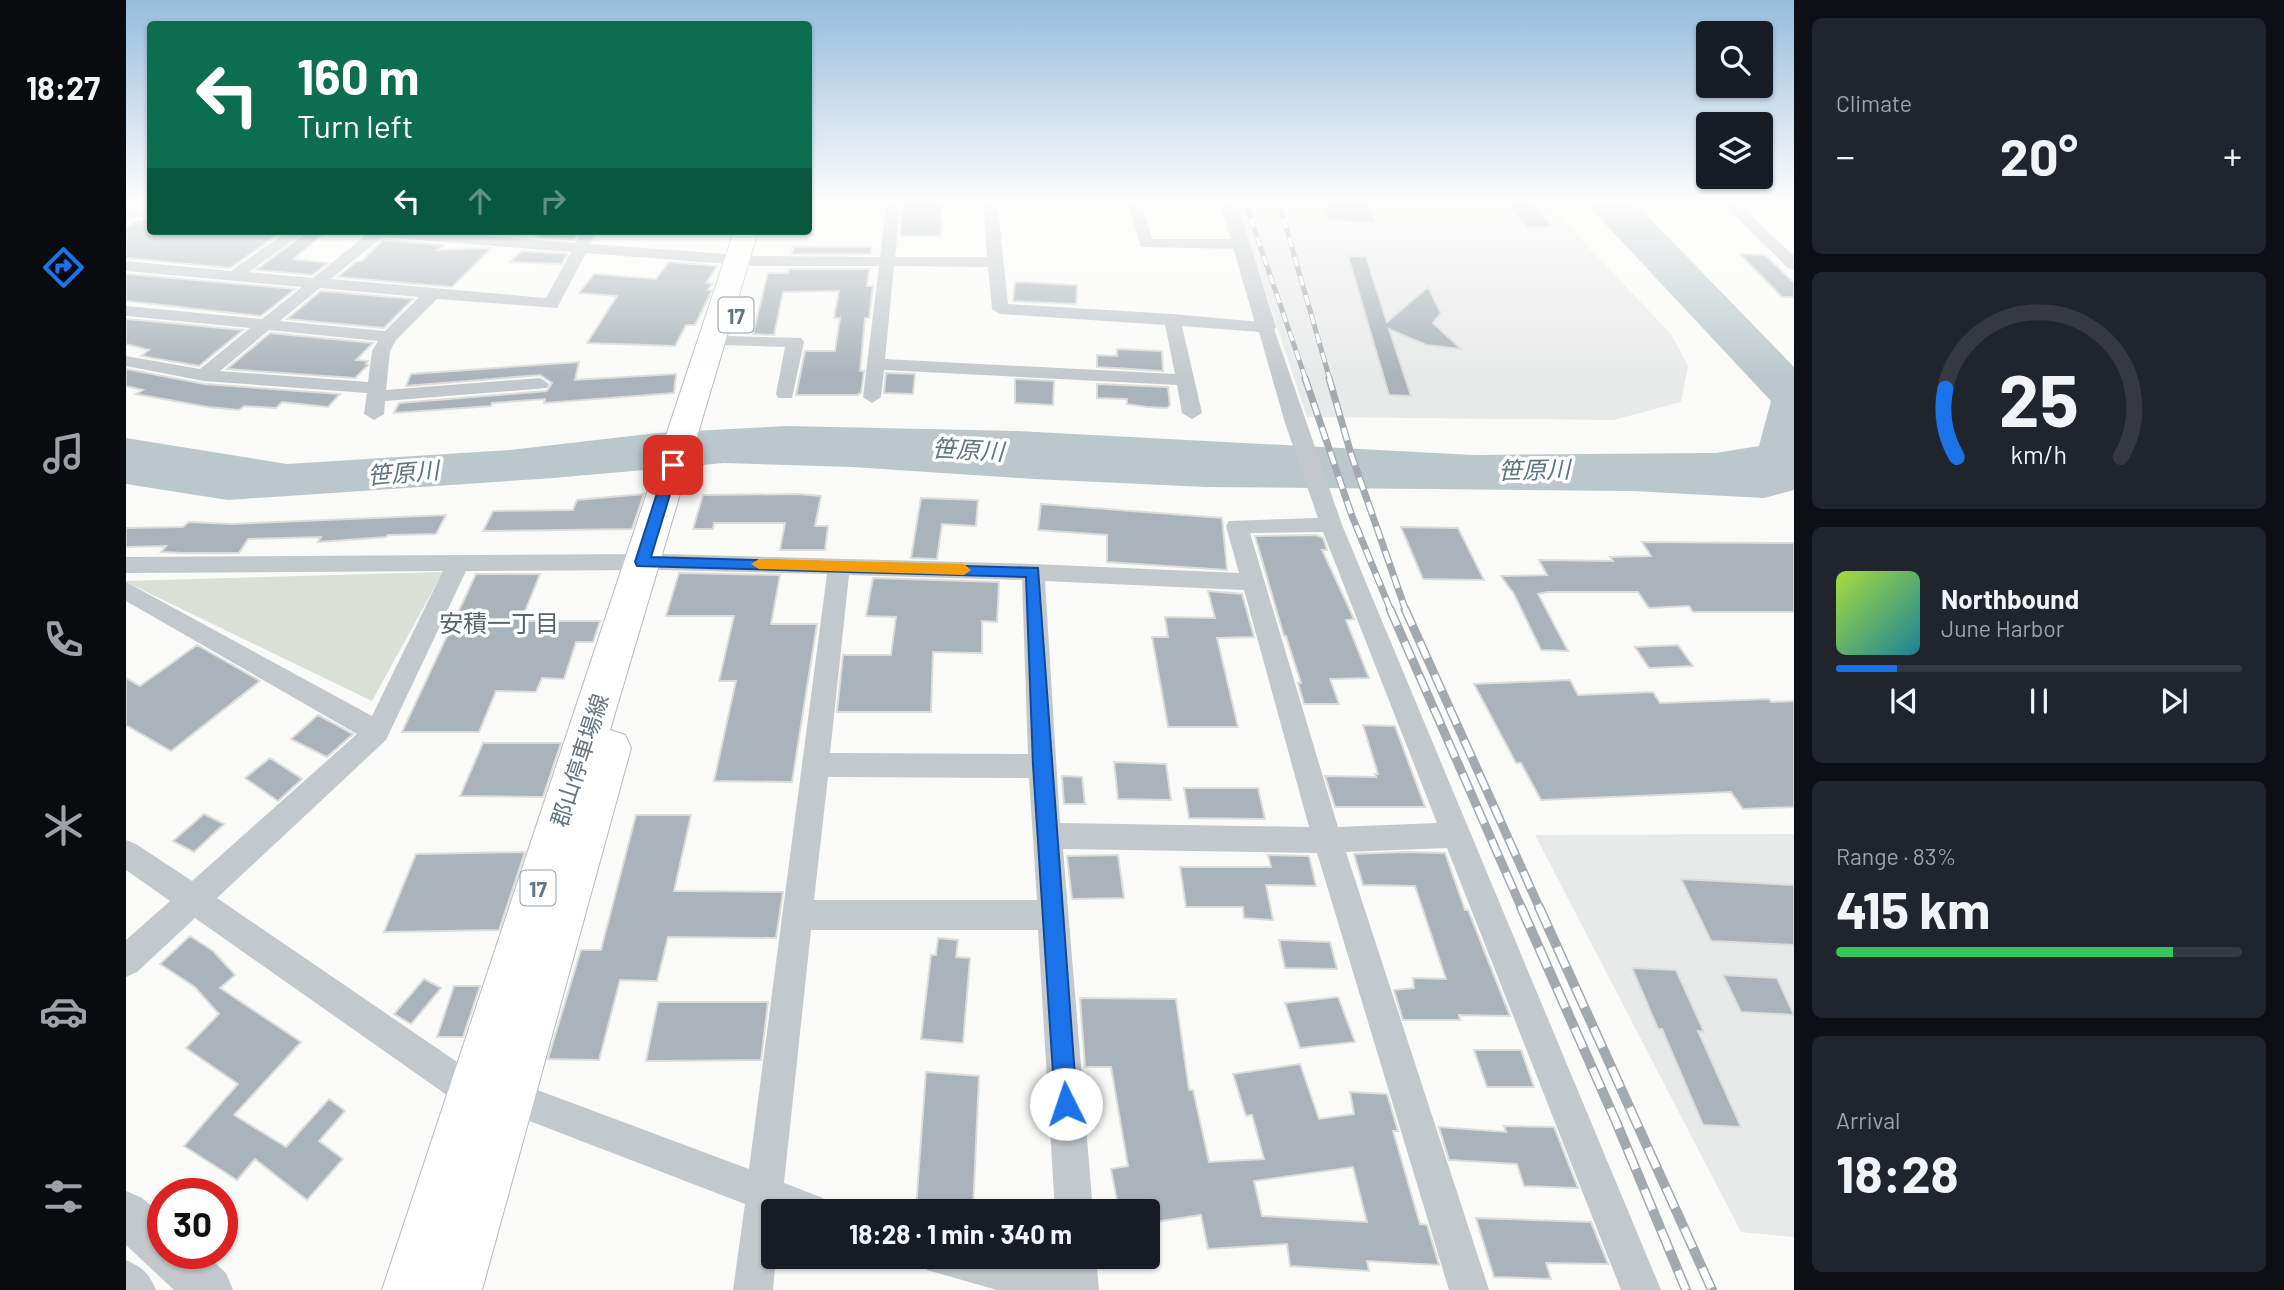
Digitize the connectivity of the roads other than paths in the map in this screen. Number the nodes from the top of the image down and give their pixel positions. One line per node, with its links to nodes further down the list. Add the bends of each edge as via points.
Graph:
1 (258, 259): 11 (street)
2 (342, 259): 13 (street)
3 (575, 259): 14 (street, via 551,304)
4 (735, 259): 7 (street)
5 (888, 259): 9 (street)
6 (1245, 259): 18 (street)
7 (745, 260): 9 (street); 20 (main road, 郡山停車場線 / 17); 29 (main road, 郡山停車場線 / 17)
8 (995, 262): 9 (street); 16 (street, via 1000,309)
9 (888, 264): 22 (street)
10 (135, 267): 11 (street); 12 (street)
11 (235, 275): 13 (street)
12 (126, 279)
13 (315, 283): 14 (street); 17 (street)
14 (432, 294): 19 (street)
15 (126, 311): 17 (street)
16 (1172, 319): 18 (street); 24 (street)
17 (266, 325): 19 (street); 23 (street)
18 (1266, 327): 31 (street)
19 (389, 337): 28 (street, via 381,351)
20 (728, 341): 26 (street, via 795,342); 29 (main road, 郡山停車場線 / 17)
21 (126, 361): 23 (street)
22 (874, 364): 24 (street); 27 (street)
23 (204, 375): 28 (street)
24 (1184, 380): 30 (street)
25 (540, 384): 28 (street)
26 (785, 394)
27 (872, 397)
28 (376, 399)
29 (702, 400): 32 (main road, 郡山停車場線 / 17)
30 (1192, 413)
31 (1330, 520): 37 (street, via 1237,526); 42 (street)
32 (653, 562): 33 (street); 35 (street); 50 (main road, 郡山停車場線 / 17)
33 (458, 563): 34 (street); 39 (street)
34 (126, 565)
35 (839, 566): 36 (street); 40 (street)
36 (1033, 572): 37 (street); 41 (street)
37 (1253, 582): 44 (street)
38 (126, 590): 39 (street)
39 (377, 732): 46 (street)
40 (816, 765): 41 (street); 47 (street)
41 (1042, 765): 43 (street)
42 (1457, 835): 44 (street); 69 (street)
43 (1047, 836): 44 (street); 48 (street)
44 (1328, 840): 68 (street)
45 (126, 853): 46 (street)
46 (194, 900): 49 (street); 50 (street)
47 (798, 915): 48 (street); 51 (street)
48 (1053, 915): 53 (street)
49 (126, 961)
50 (490, 1095): 51 (street); 62 (main road, 郡山停車場線 / 17); 63 (main road, 郡山停車場線 / 17)
51 (764, 1195): 52 (street); 64 (street)
52 (776, 1199)
53 (1073, 1199)
54 (126, 1214): 55 (street)
55 (147, 1233)
56 (186, 1269): 61 (street)
57 (991, 1269): 65 (street)
58 (1078, 1269): 66 (street)
59 (126, 1284): 60 (street)
60 (132, 1290)
61 (209, 1290)
62 (412, 1290)
63 (451, 1290)
64 (753, 1290)
65 (1072, 1290)
66 (1079, 1290)
67 (1459, 1290): 68 (street)
68 (1469, 1290)
69 (1641, 1290)

